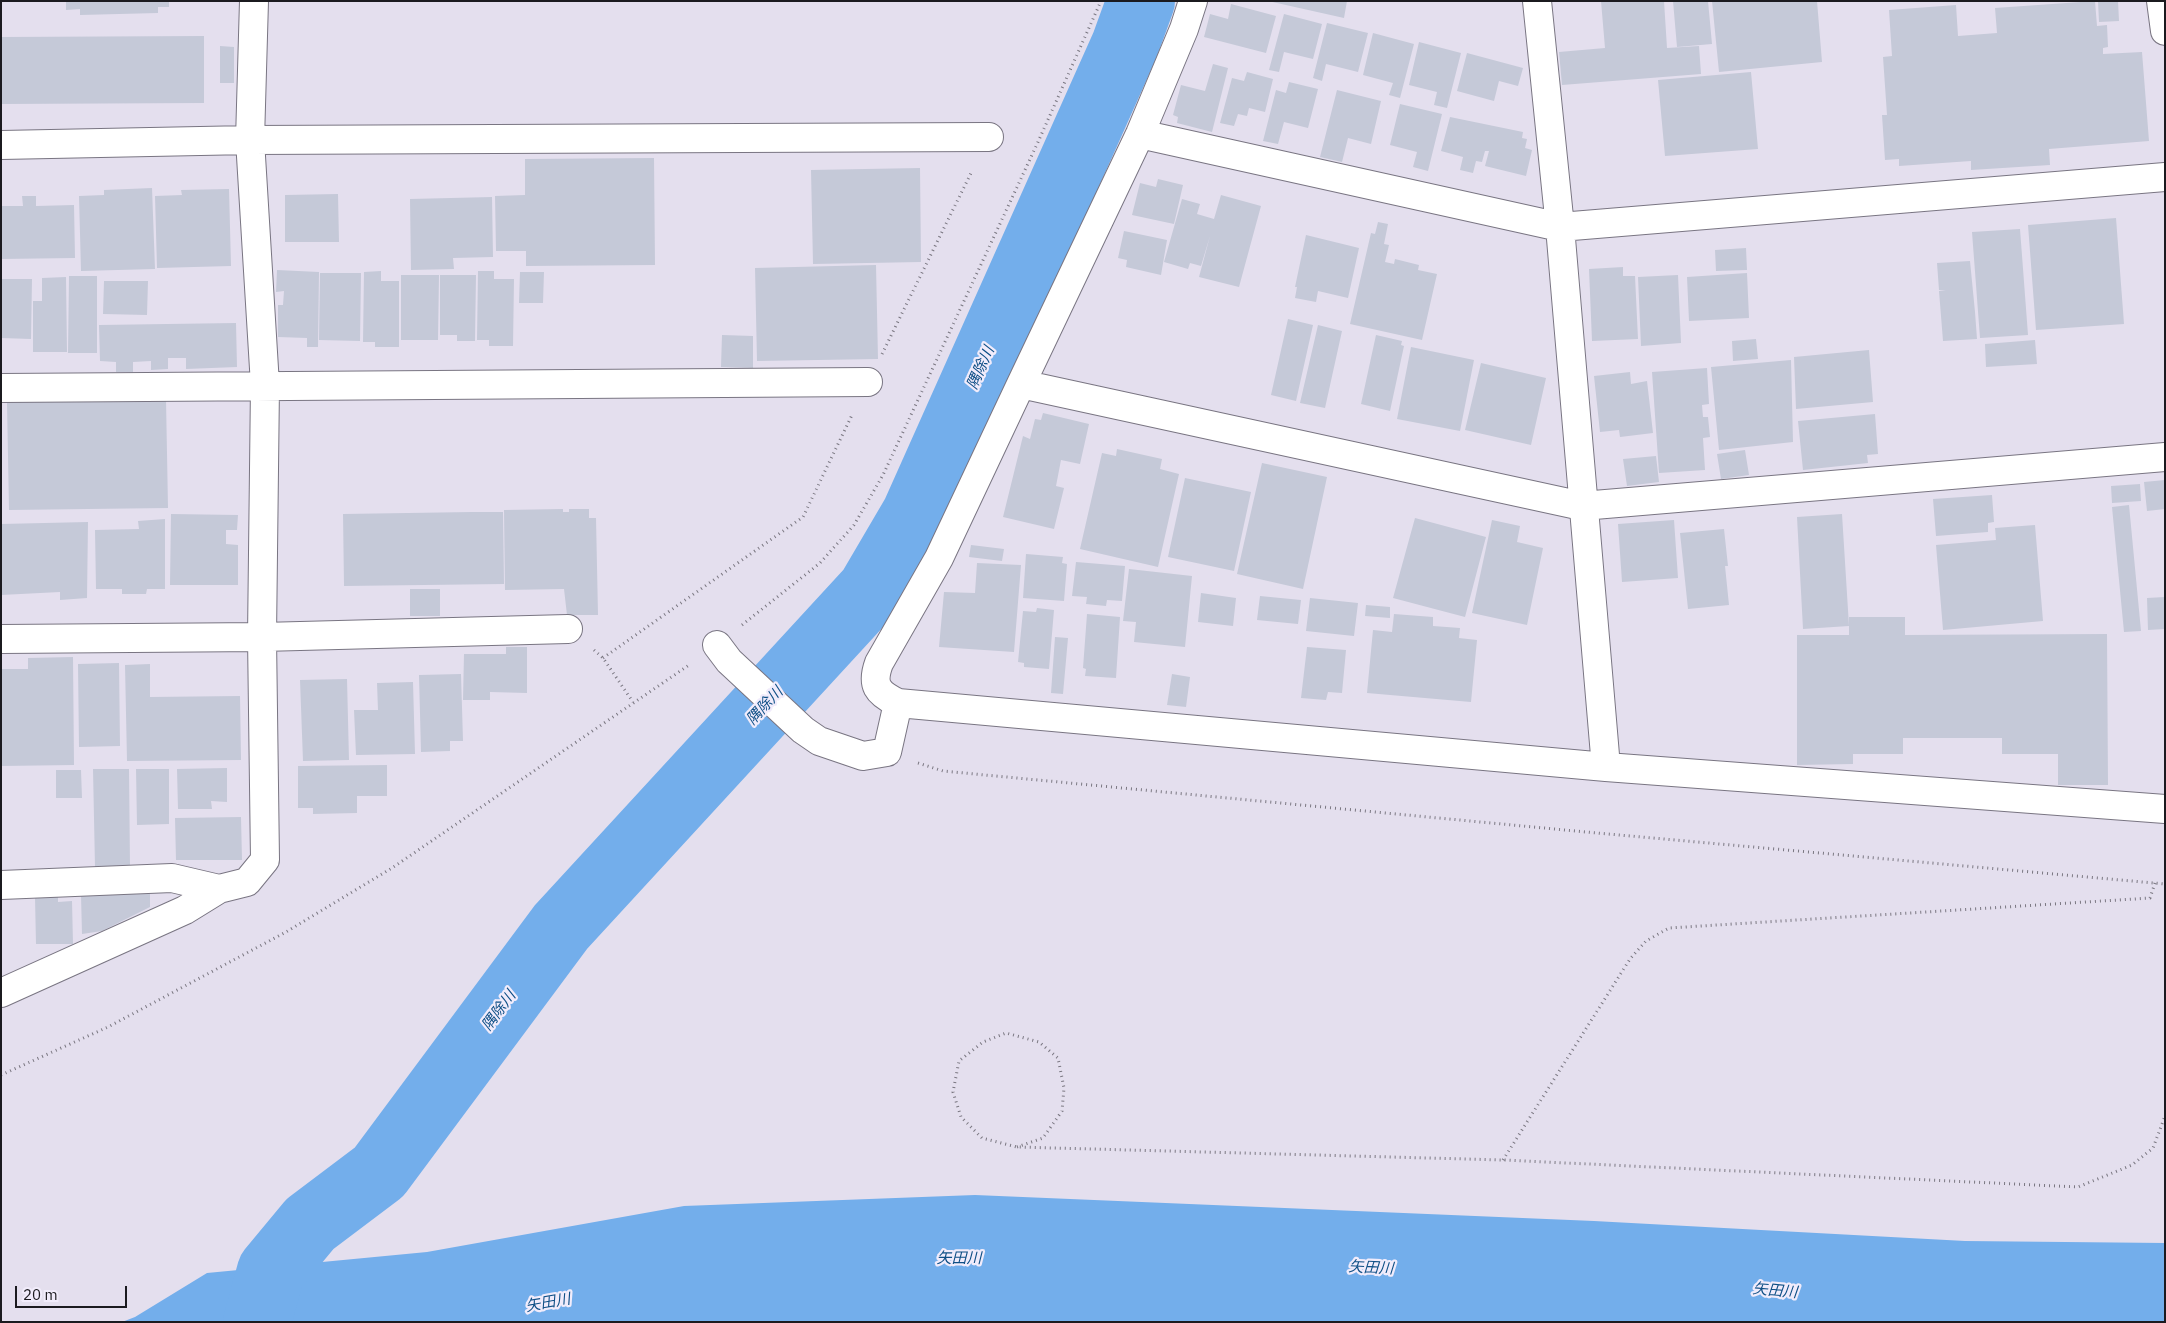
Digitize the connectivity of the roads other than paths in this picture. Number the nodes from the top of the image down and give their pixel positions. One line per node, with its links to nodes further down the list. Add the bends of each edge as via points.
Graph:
1 (254, 1): 8 (street)
2 (1192, 1): 6 (street, via 1184,29)
3 (1537, 1): 11 (street)
4 (2160, 1): 5 (street)
5 (2165, 31)
6 (1140, 134): 11 (street); 13 (street)
7 (989, 136): 8 (street)
8 (250, 140): 9 (street); 14 (street)
9 (1, 145)
10 (2165, 177): 11 (street)
11 (1560, 227): 17 (street)
12 (868, 382): 14 (street)
13 (1021, 384): 17 (street); 22 (street, via 939,558 874,675 876,688 884,697)
14 (265, 385): 15 (street); 19 (street)
15 (1, 388)
16 (2165, 457): 17 (street)
17 (1582, 506): 23 (street)
18 (568, 629): 19 (street)
19 (262, 636): 20 (street); 26 (street, via 265,860 247,882)
20 (1, 639)
21 (723, 653): 22 (street, via 819,742 863,756 887,752)
22 (898, 703): 23 (street)
23 (1606, 767): 24 (street)
24 (2165, 808)
25 (1, 885): 26 (street, via 172,878)
26 (220, 889): 27 (street, via 185,910)
27 (1, 993)

